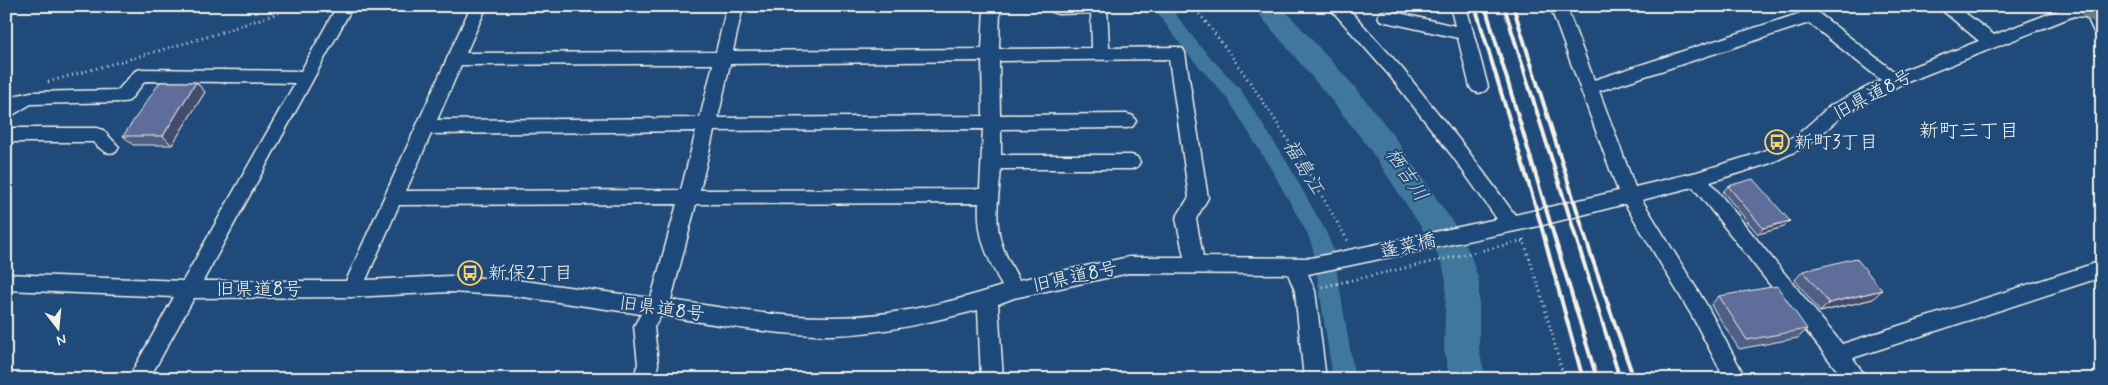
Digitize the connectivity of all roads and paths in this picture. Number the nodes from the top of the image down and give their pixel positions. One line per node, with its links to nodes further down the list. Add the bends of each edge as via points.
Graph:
1 (299, 6): 23 (path, via 207,37)
2 (345, 6): 21 (street)
3 (479, 6): 20 (street)
4 (735, 6): 19 (street)
5 (992, 6): 17 (street)
6 (1193, 6): 42 (path, via 1238,62 1275,116)
7 (1336, 6): 40 (street, via 1395,71)
8 (1458, 6): 15 (street)
9 (1558, 6): 25 (street)
10 (1945, 6): 16 (street)
11 (1058, 8): 18 (street, via 1099,7)
12 (1808, 11): 22 (street); 25 (street)
13 (1386, 16): 15 (street)
14 (2097, 16): 16 (street, 旧県道8号, via 2072,11)
15 (1465, 34): 24 (street)
16 (1992, 42): 22 (street, 旧県道8号)
17 (990, 53): 18 (street); 19 (street); 28 (street)
18 (1101, 53): 43 (street, via 1177,53 1200,198 1186,218)
19 (722, 58): 20 (street); 29 (street)
20 (455, 59): 30 (street)
21 (307, 77): 26 (street, via 141,75 124,96 32,98); 49 (street)
22 (1894, 81): 35 (street, 旧県道8号, via 1837,110 1789,148)
23 (46, 83)
24 (1479, 87)
25 (1589, 88): 36 (street)
26 (6, 112)
27 (1127, 121): 28 (street)
28 (991, 123): 29 (street); 33 (street)
29 (707, 126): 30 (street); 38 (street)
30 (425, 127): 39 (street)
31 (6, 135): 32 (street, via 97,134)
32 (110, 147)
33 (992, 162): 34 (street); 37 (street)
34 (1131, 162)
35 (1697, 179): 36 (street, 旧県道8号); 53 (street)
36 (1629, 195): 40 (street, 旧県道8号); 59 (street, via 1699,310)
37 (990, 196): 38 (street); 50 (street, via 987,217 991,243)
38 (689, 197): 39 (street); 52 (street)
39 (394, 198): 47 (street)
40 (1510, 224): 41 (path); 42 (street, 蓬菜橋)
41 (1523, 241): 48 (path); 58 (path)
42 (1357, 257): 44 (street, 蓬菜橋)
43 (1195, 266): 44 (street, 旧県道8号); 50 (street, 旧県道8号, via 1129,265)
44 (1303, 266): 57 (street)
45 (2102, 269): 53 (street)
46 (6, 282): 49 (street, 旧県道8号)
47 (352, 289): 49 (street, 旧県道8号); 52 (street, 旧県道8号, via 450,284 516,288)
48 (1314, 289)
49 (188, 290): 54 (street)
50 (1014, 290): 51 (street, 旧県道8号)
51 (988, 299): 52 (street, 旧県道8号, via 920,316 831,326 781,324); 56 (street)
52 (657, 309): 55 (street, via 644,326 648,364)
53 (1836, 355): 60 (street)
54 (138, 379)
55 (644, 379)
56 (992, 379)
57 (1315, 379)
58 (1564, 379)
59 (1736, 379)
60 (1857, 379)

